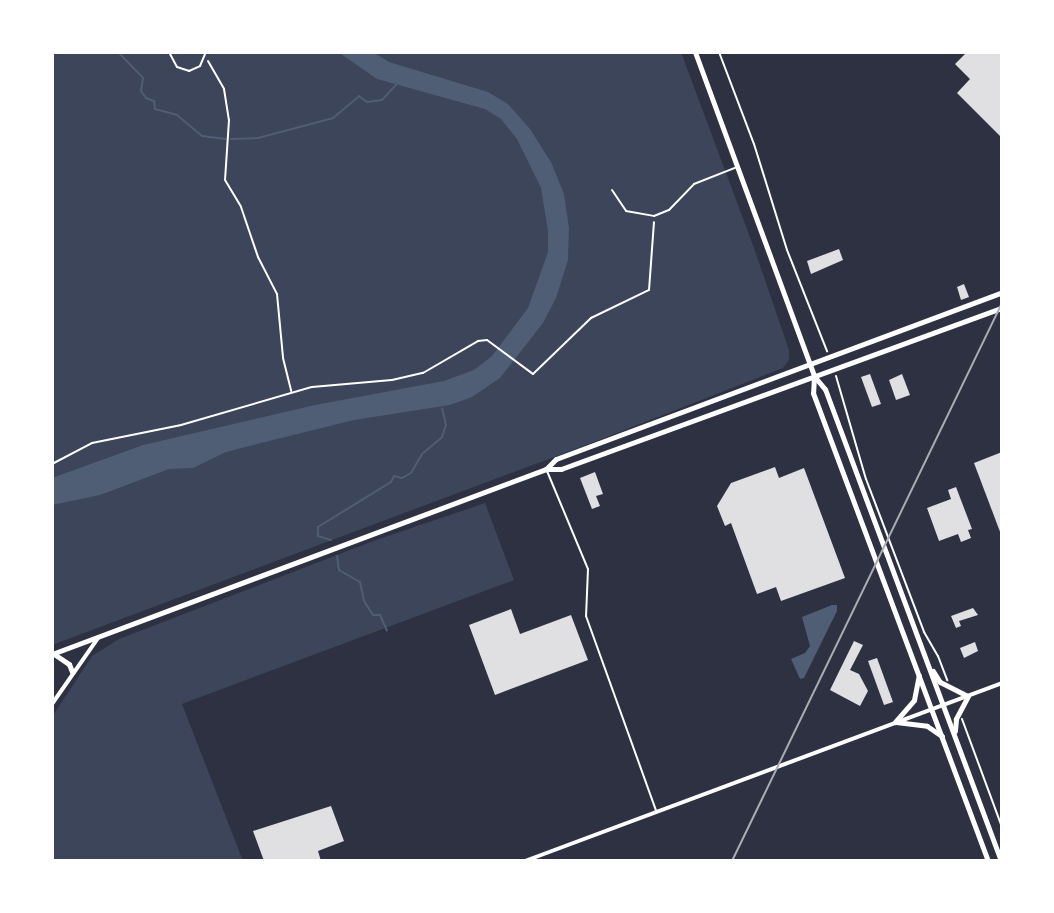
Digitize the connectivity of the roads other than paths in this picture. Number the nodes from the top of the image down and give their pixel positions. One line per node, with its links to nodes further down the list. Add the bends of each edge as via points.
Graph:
1 (169, 52): 2 (lane, via 182,70 195,69)
2 (206, 52)
3 (695, 52): 4 (main road)
4 (738, 167): 5 (lane, via 694,184 654,216 626,211); 8 (main road)
5 (612, 190)
6 (1002, 292): 8 (main road)
7 (1002, 308): 9 (main road)
8 (809, 363): 9 (main road); 10 (main road, via 556,459)
9 (814, 376): 10 (main road, via 561,469); 13 (main road, via 825,389); 15 (main road, via 813,393)
10 (546, 469): 11 (main road); 24 (lane, via 588,569 586,616)
11 (98, 638): 12 (main road); 14 (street)
12 (52, 654): 14 (main road)
13 (927, 660): 17 (main road, via 940,682); 19 (main road)
14 (72, 672): 18 (street)
15 (919, 675): 20 (main road); 21 (main road, via 914,700)
16 (1002, 683): 17 (street)
17 (968, 696): 19 (street); 23 (main road, via 956,719)
18 (52, 704)
19 (943, 705): 20 (street); 23 (main road)
20 (932, 709): 21 (street); 22 (main road)
21 (895, 722): 22 (main road, via 927,726); 24 (street)
22 (943, 738): 26 (main road)
23 (957, 740): 27 (main road)
24 (657, 811): 25 (street)
25 (525, 861)
26 (988, 861)
27 (1001, 861)

